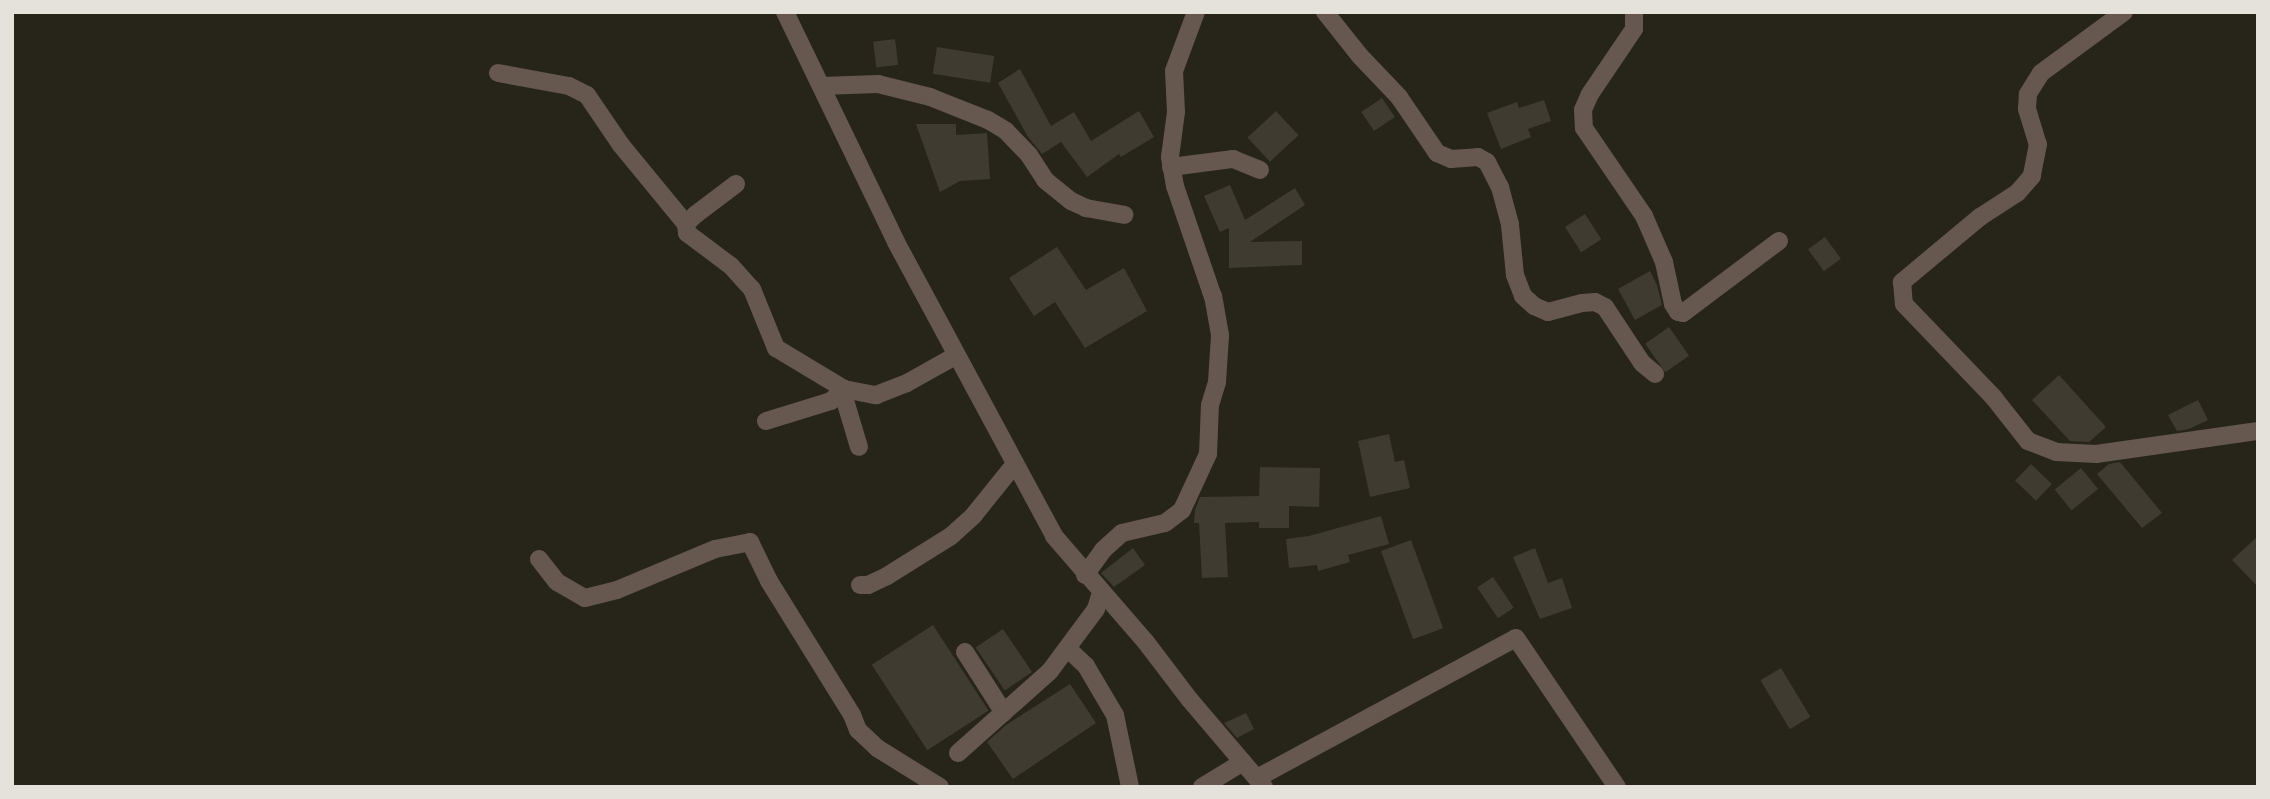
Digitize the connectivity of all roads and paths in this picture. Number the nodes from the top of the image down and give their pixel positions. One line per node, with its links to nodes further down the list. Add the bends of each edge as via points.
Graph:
1 (785, 12): 7 (street)
2 (1196, 12): 8 (street, via 1174,71)
3 (1325, 12): 15 (street, via 1399,97 1437,153 1486,162 1500,187 1523,296 1548,312 1582,303 1605,307 1642,363)
4 (1634, 12): 13 (street, via 1634,29 1583,110 1584,128 1644,216 1664,262 1672,304 1683,313)
5 (2124, 12): 18 (street, via 2041,73 2028,93 2038,144 2032,177 1902,282 1904,304 1994,398 2028,441 2056,452 2096,454)
6 (498, 73): 12 (street, via 569,86 587,95 621,145)
7 (821, 86): 11 (street, via 878,84 930,97 988,120 1006,131 1045,180 1071,201); 14 (street)
8 (1171, 167): 9 (street, via 1233,159); 22 (street, via 1213,297 1220,335 1208,454 1182,510 1165,523 1122,533)
9 (1260, 170)
10 (736, 184): 12 (street)
11 (1124, 215)
12 (686, 223): 16 (street, via 687,233 731,266 751,289 776,348)
13 (1779, 241)
14 (957, 355): 16 (street, via 876,395); 20 (street)
15 (1655, 374)
16 (846, 389): 17 (street, via 831,401); 19 (street, via 844,397)
17 (766, 421)
18 (2258, 431)
19 (859, 447)
20 (1015, 464): 22 (street, via 1054,536); 23 (street, via 951,536 887,576)
21 (539, 559): 31 (street, via 556,582 585,598 617,590 715,549 750,542 858,730 877,748)
22 (1085, 575): 24 (street)
23 (860, 585)
24 (1101, 593): 25 (street, via 1096,609); 29 (street)
25 (1068, 649): 27 (street); 32 (street, via 1086,666 1115,715)
26 (965, 652): 27 (street)
27 (1004, 713): 28 (street)
28 (958, 753)
29 (1243, 762): 30 (street); 33 (street)
30 (1261, 783): 34 (street, via 1516,638)
31 (940, 787)
32 (1130, 787)
33 (1202, 787)
34 (1617, 787)

